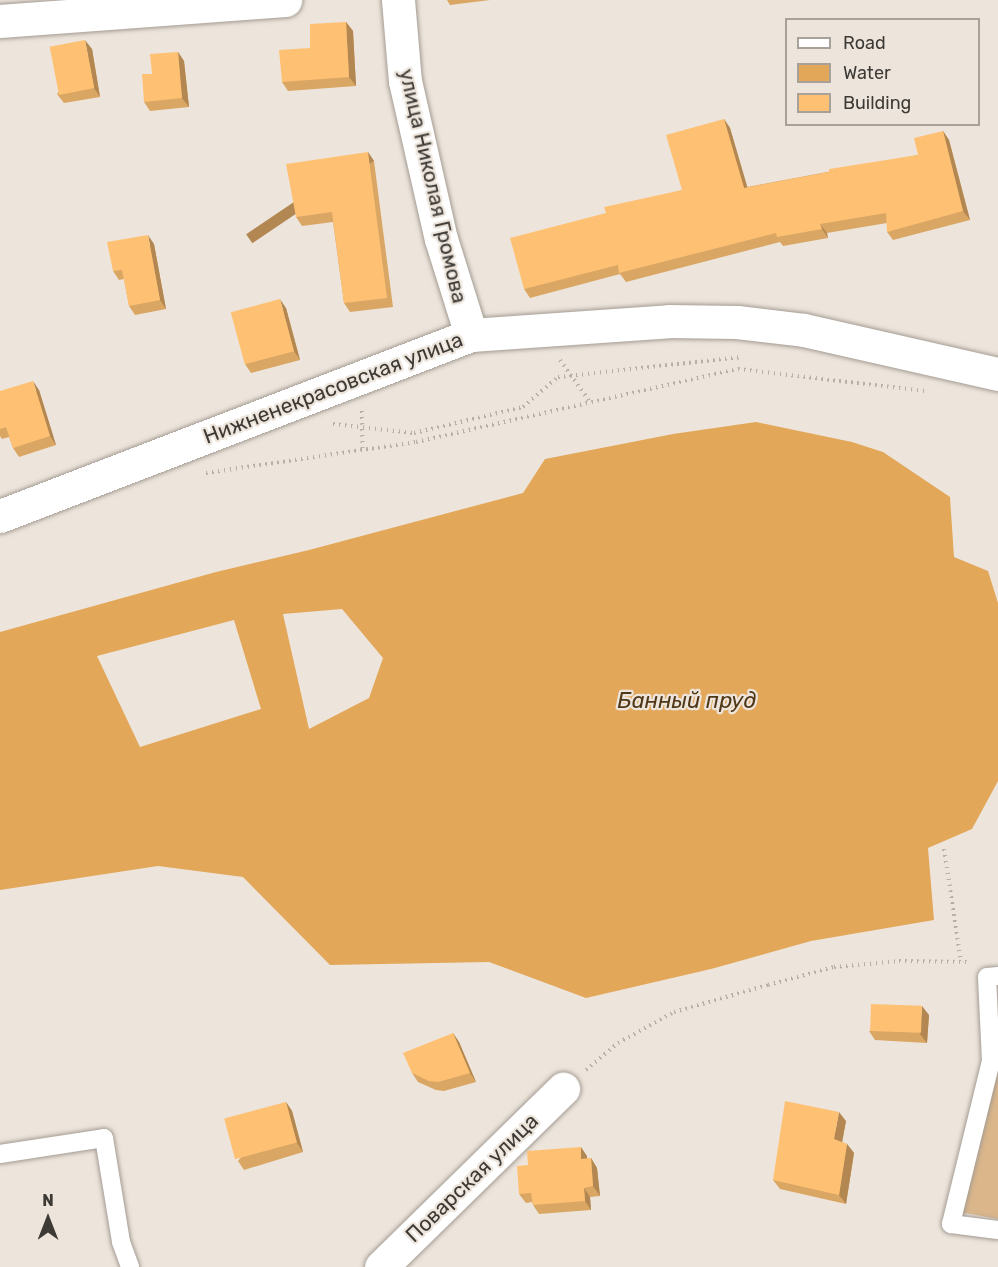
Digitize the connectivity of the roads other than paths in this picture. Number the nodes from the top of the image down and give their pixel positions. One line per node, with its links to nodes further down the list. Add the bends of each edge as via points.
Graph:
1 (285, 0): 3 (street)
2 (398, 0): 4 (street, улица Николая Громова, via 407,91 441,239)
3 (0, 21)
4 (471, 335): 5 (street, Нижненекрасовская улица, via 669,321 737,322 804,330); 6 (street, Нижненекрасовская улица)
5 (998, 375)
6 (0, 516)
7 (998, 976): 8 (lane, via 987,977)
8 (994, 1058): 11 (lane, via 951,1224)
9 (563, 1089): 13 (street, Поварская улица)
10 (0, 1154): 12 (lane, via 105,1138 121,1242)
11 (998, 1230)
12 (130, 1267)
13 (381, 1267)

